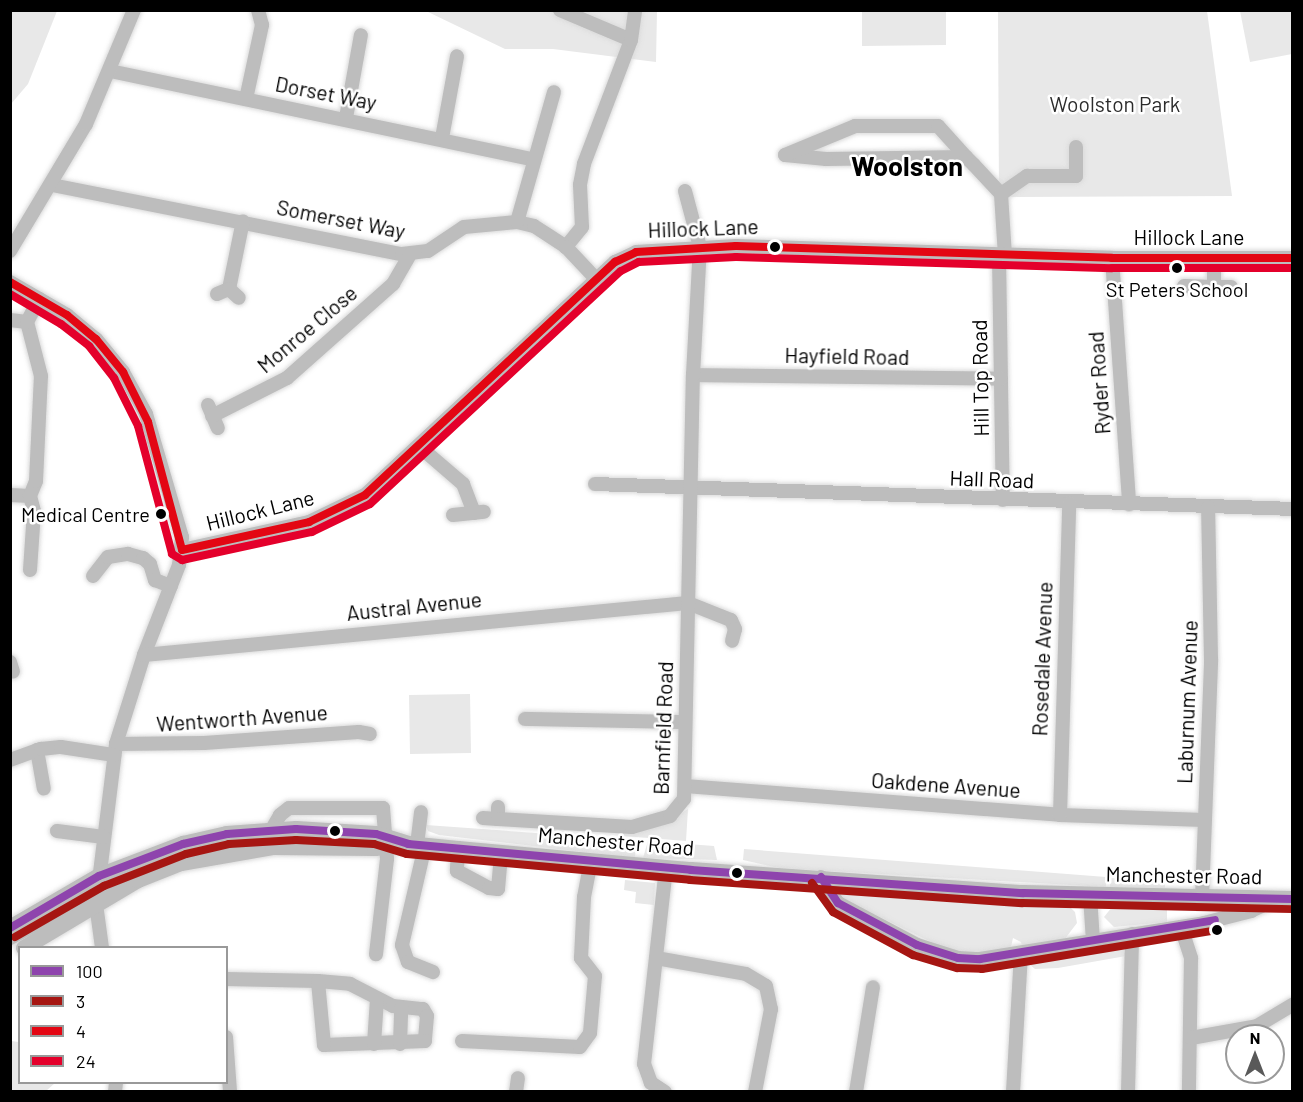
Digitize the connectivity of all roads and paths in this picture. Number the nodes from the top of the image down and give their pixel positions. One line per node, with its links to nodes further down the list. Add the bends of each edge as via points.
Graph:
1 (134, 10): 8 (street)
2 (258, 10): 10 (street, via 262,25)
3 (560, 10): 6 (street)
4 (635, 10): 6 (street)
5 (362, 35): 11 (street)
6 (632, 40): 21 (street, via 584,164 580,185 582,227)
7 (457, 56): 12 (street)
8 (110, 71): 10 (street, Dorset Way); 16 (street, via 87,124)
9 (554, 92): 15 (street)
10 (246, 99): 11 (street, Dorset Way)
11 (346, 118): 12 (street, Dorset Way)
12 (442, 138): 15 (street, Dorset Way)
13 (1076, 147): 18 (street, via 1076,176 1028,176)
14 (966, 157): 14 (street, via 938,126 855,126 785,155 826,159); 18 (street)
15 (533, 159): 20 (street)
16 (52, 185): 19 (street, Somerset Way); 23 (street)
17 (685, 191): 22 (street, Barnfield Road)
18 (1000, 194): 25 (street, Hill Top Road)
19 (243, 221): 24 (street, Somerset Way); 34 (street)
20 (517, 222): 21 (street, Somerset Way, via 534,226); 24 (street, Somerset Way, via 464,227 434,248)
21 (566, 247): 29 (street, Somerset Way)
22 (700, 247): 25 (street, Hillock Lane); 29 (street, Hillock Lane, via 636,252 615,262); 38 (street, Barnfield Road)
23 (10, 251)
24 (410, 254): 40 (street, Monroe Close, via 393,284 287,378)
25 (1002, 256): 26 (street, Hillock Lane); 39 (street, Hill Top Road)
26 (1112, 258): 27 (street, Hillock Lane); 48 (street, Ryder Road)
27 (1214, 258): 28 (street, Hillock Lane); 32 (street)
28 (1293, 258)
29 (596, 279): 41 (street, Hillock Lane)
30 (10, 282): 35 (street)
31 (1184, 286): 32 (street)
32 (1214, 287): 33 (street)
33 (1230, 287)
34 (229, 293)
35 (39, 299): 37 (street); 52 (street, via 96,339 140,401)
36 (10, 320): 37 (street)
37 (27, 322): 45 (street, via 41,376 36,481)
38 (693, 375): 39 (street, Hayfield Road); 43 (street, Barnfield Road)
39 (1001, 379): 46 (street, Hill Top Road)
40 (213, 416)
41 (420, 447): 51 (street, via 463,484 479,512); 52 (street, Hillock Lane, via 365,495 336,512 290,527)
42 (595, 484): 43 (street, Hall Road)
43 (690, 488): 46 (street, Hall Road); 56 (street, Barnfield Road)
44 (10, 495): 45 (street)
45 (30, 496): 53 (street)
46 (1003, 500): 47 (street, Hall Road)
47 (1068, 503): 48 (street, Hall Road); 68 (street, Rosedale Avenue)
48 (1129, 504): 49 (street, Hall Road)
49 (1208, 507): 50 (street, Hall Road); 70 (street, Laburnum Avenue, via 1211,659)
50 (1293, 509)
51 (453, 514)
52 (182, 550): 55 (street)
53 (30, 570)
54 (93, 576): 55 (street, via 108,557 128,554 143,558 150,564 155,580)
55 (171, 586): 58 (street)
56 (688, 603): 57 (street, via 730,620 735,629); 58 (street, Austral Avenue); 60 (street, Barnfield Road)
57 (732, 641)
58 (144, 655): 63 (street)
59 (525, 719): 60 (street)
60 (685, 722): 65 (street, Barnfield Road)
61 (370, 734): 63 (street, Wentworth Avenue)
62 (37, 750): 63 (street, Wentworth Avenue); 64 (street, Wentworth Avenue); 66 (street)
63 (115, 750): 73 (street)
64 (10, 760)
65 (685, 786): 68 (street, Oakdene Avenue); 69 (street, Barnfield Road, via 684,799 676,812 641,826 498,813)
66 (44, 788)
67 (421, 812): 75 (street)
68 (1060, 815): 70 (street, Oakdene Avenue)
69 (483, 818)
70 (1204, 820): 83 (street, Laburnum Avenue)
71 (272, 830): 74 (main road, Manchester Road, via 324,830); 74 (street, via 284,811 295,807 382,808); 80 (main road, Manchester Road, via 183,844)
72 (57, 831): 73 (street)
73 (104, 837): 80 (street)
74 (386, 842): 75 (main road, Manchester Road); 85 (main road, Manchester Road, via 208,856 145,877); 94 (street)
75 (416, 845): 76 (main road, Manchester Road); 96 (street, via 402,945 408,962)
76 (458, 849): 77 (main road, Manchester Road); 77 (street, via 457,871 489,888 498,889)
77 (501, 854): 78 (main road, Manchester Road)
78 (591, 862): 79 (main road, Manchester Road); 104 (street, via 584,897 581,958 595,976 590,1033 580,1047)
79 (666, 868): 81 (main road, Manchester Road); 95 (street)
80 (99, 876): 85 (street); 87 (main road, Manchester Road)
81 (821, 877): 82 (main road, Manchester Road); 93 (street, Manchester Road, via 838,903 937,953 980,959)
82 (1090, 896): 83 (main road, Manchester Road); 90 (street, Manchester Road)
83 (1202, 898): 84 (main road, Manchester Road)
84 (1285, 899): 86 (street, Manchester Road)
85 (96, 904): 89 (street, via 89,900 78,902); 91 (main road, Manchester Road); 92 (street)
86 (1181, 927): 88 (street, Manchester Road); 103 (street, via 1191,958)
87 (10, 928)
88 (1132, 934): 90 (street, Manchester Road); 113 (street)
89 (10, 938)
90 (1093, 941): 93 (street, Manchester Road)
91 (27, 946)
92 (102, 946)
93 (1021, 953): 112 (street)
94 (376, 954)
95 (656, 958): 109 (street, via 644,1064 651,1083); 110 (street, via 746,974 766,986 771,1009)
96 (433, 972)
97 (228, 979): 98 (street)
98 (318, 981): 100 (street, via 350,984); 105 (street, via 324,1045)
99 (873, 987): 111 (street)
100 (377, 999): 102 (street); 105 (street)
101 (1293, 1005): 103 (street, via 1257,1026)
102 (401, 1008): 106 (street); 106 (street, via 423,1010 426,1027 423,1043)
103 (1191, 1038): 114 (street)
104 (462, 1041)
105 (374, 1044): 106 (street)
106 (400, 1044)
107 (228, 1064): 108 (street)
108 (230, 1092)
109 (665, 1092)
110 (755, 1092)
111 (856, 1092)
112 (1013, 1092)
113 (1128, 1092)
114 (1189, 1092)

